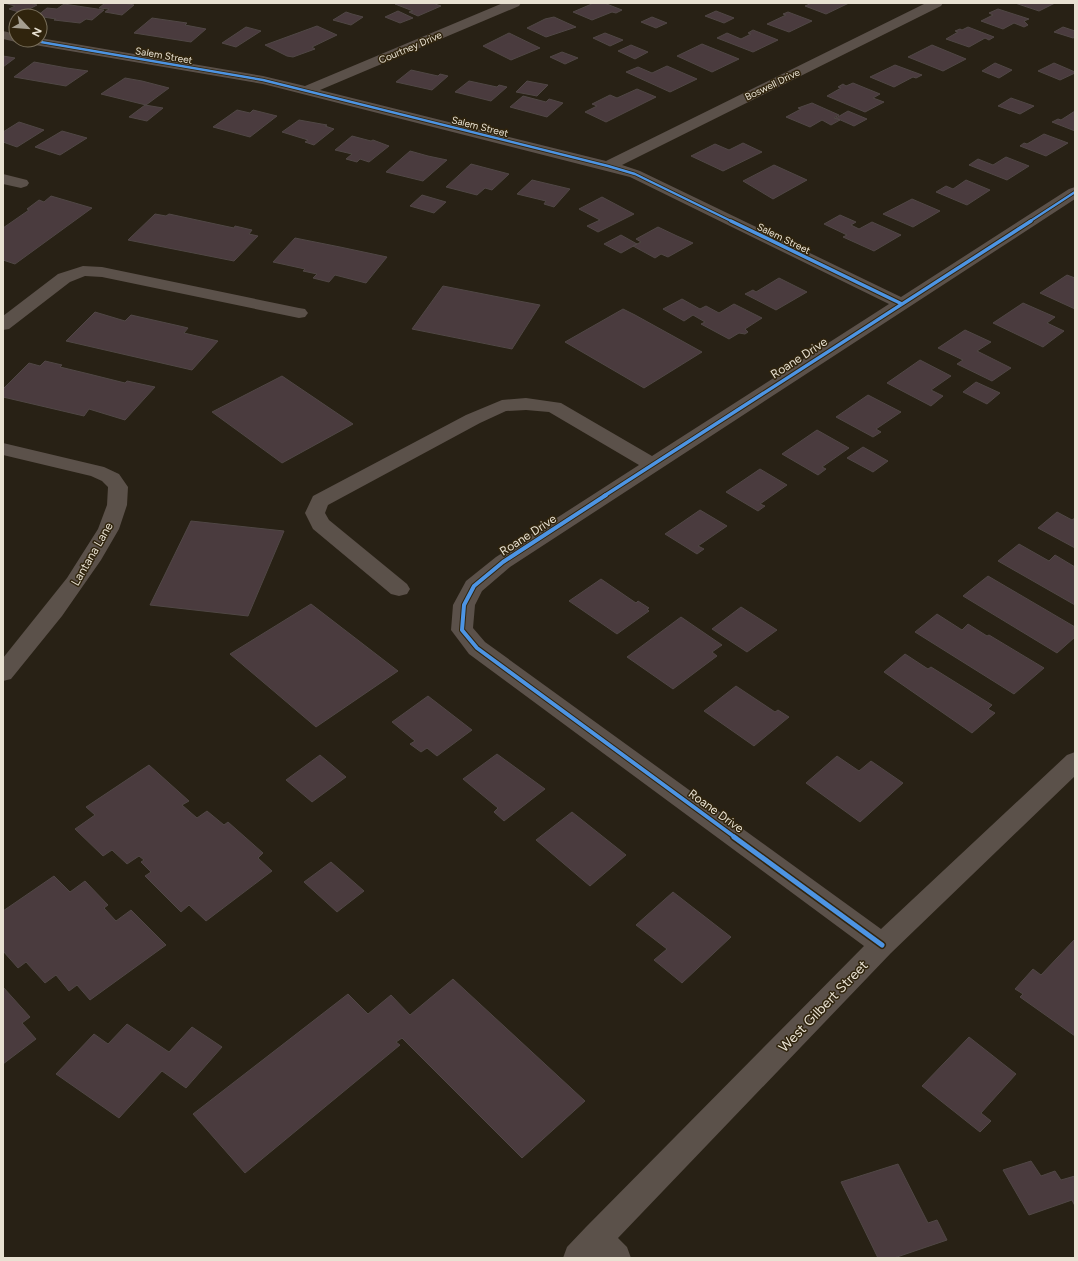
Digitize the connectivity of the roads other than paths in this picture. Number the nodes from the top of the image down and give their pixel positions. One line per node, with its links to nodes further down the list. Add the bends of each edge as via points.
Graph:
1 (511, 3): 4 (street, Courtney Drive)
2 (936, 3): 5 (street, Boswell Drive)
3 (48, 43): 4 (street, Salem Street, via 263,80)
4 (306, 90): 5 (street, Salem Street)
5 (608, 166): 9 (street, Salem Street, via 635,174)
6 (3, 180): 7 (street)
7 (21, 183)
8 (1075, 192): 9 (street, Roane Drive)
9 (902, 304): 13 (street, Roane Drive)
10 (298, 313): 11 (street, via 102,272 83,271 64,278)
11 (3, 325)
12 (3, 449): 15 (street, Lantana Lane, via 110,476 118,486 119,497 111,522 92,558 66,597)
13 (653, 465): 14 (street, via 554,407 526,404 502,406 473,420 320,501 315,513 320,524); 17 (street, Roane Drive, via 503,562 474,586 464,605 462,630 477,648)
14 (399, 588)
15 (3, 674)
16 (1075, 761): 17 (street, West Gilbert Street)
17 (882, 945): 18 (street, West Gilbert Street)
18 (597, 1251)

